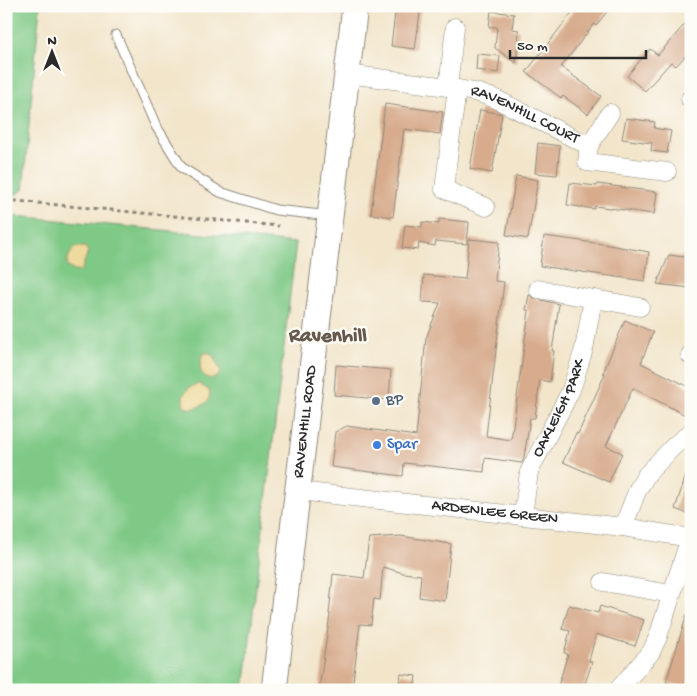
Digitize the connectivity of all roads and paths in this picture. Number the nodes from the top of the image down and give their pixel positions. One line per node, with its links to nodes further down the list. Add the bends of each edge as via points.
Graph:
1 (355, 6): 4 (main road, RAVENHILL ROAD)
2 (455, 27): 5 (street, RAVENHILL COURT)
3 (116, 35): 11 (lane, via 156,126 182,168 220,192 276,210)
4 (347, 74): 5 (street, RAVENHILL COURT); 11 (main road, RAVENHILL ROAD)
5 (452, 88): 7 (street, RAVENHILL COURT, via 496,99); 10 (street, RAVENHILL COURT, via 444,189)
6 (610, 113): 7 (street, RAVENHILL COURT)
7 (589, 146): 8 (street, RAVENHILL COURT, via 587,162)
8 (667, 172)
9 (6, 200): 12 (path)
10 (486, 207)
11 (330, 216): 17 (main road, RAVENHILL ROAD)
12 (288, 226)
13 (538, 289): 14 (street)
14 (593, 299): 15 (street); 18 (street, OAKLEIGH PARK, via 584,349 571,390 529,472)
15 (640, 307)
16 (691, 432): 19 (street, via 647,474)
17 (298, 491): 18 (street, ARDENLEE GREEN); 23 (main road, RAVENHILL ROAD)
18 (523, 516): 19 (street, ARDENLEE GREEN)
19 (623, 527): 20 (street, ARDENLEE GREEN)
20 (690, 538): 22 (street)
21 (603, 582): 22 (street)
22 (671, 594): 24 (street, via 651,652)
23 (274, 690)
24 (618, 690)

